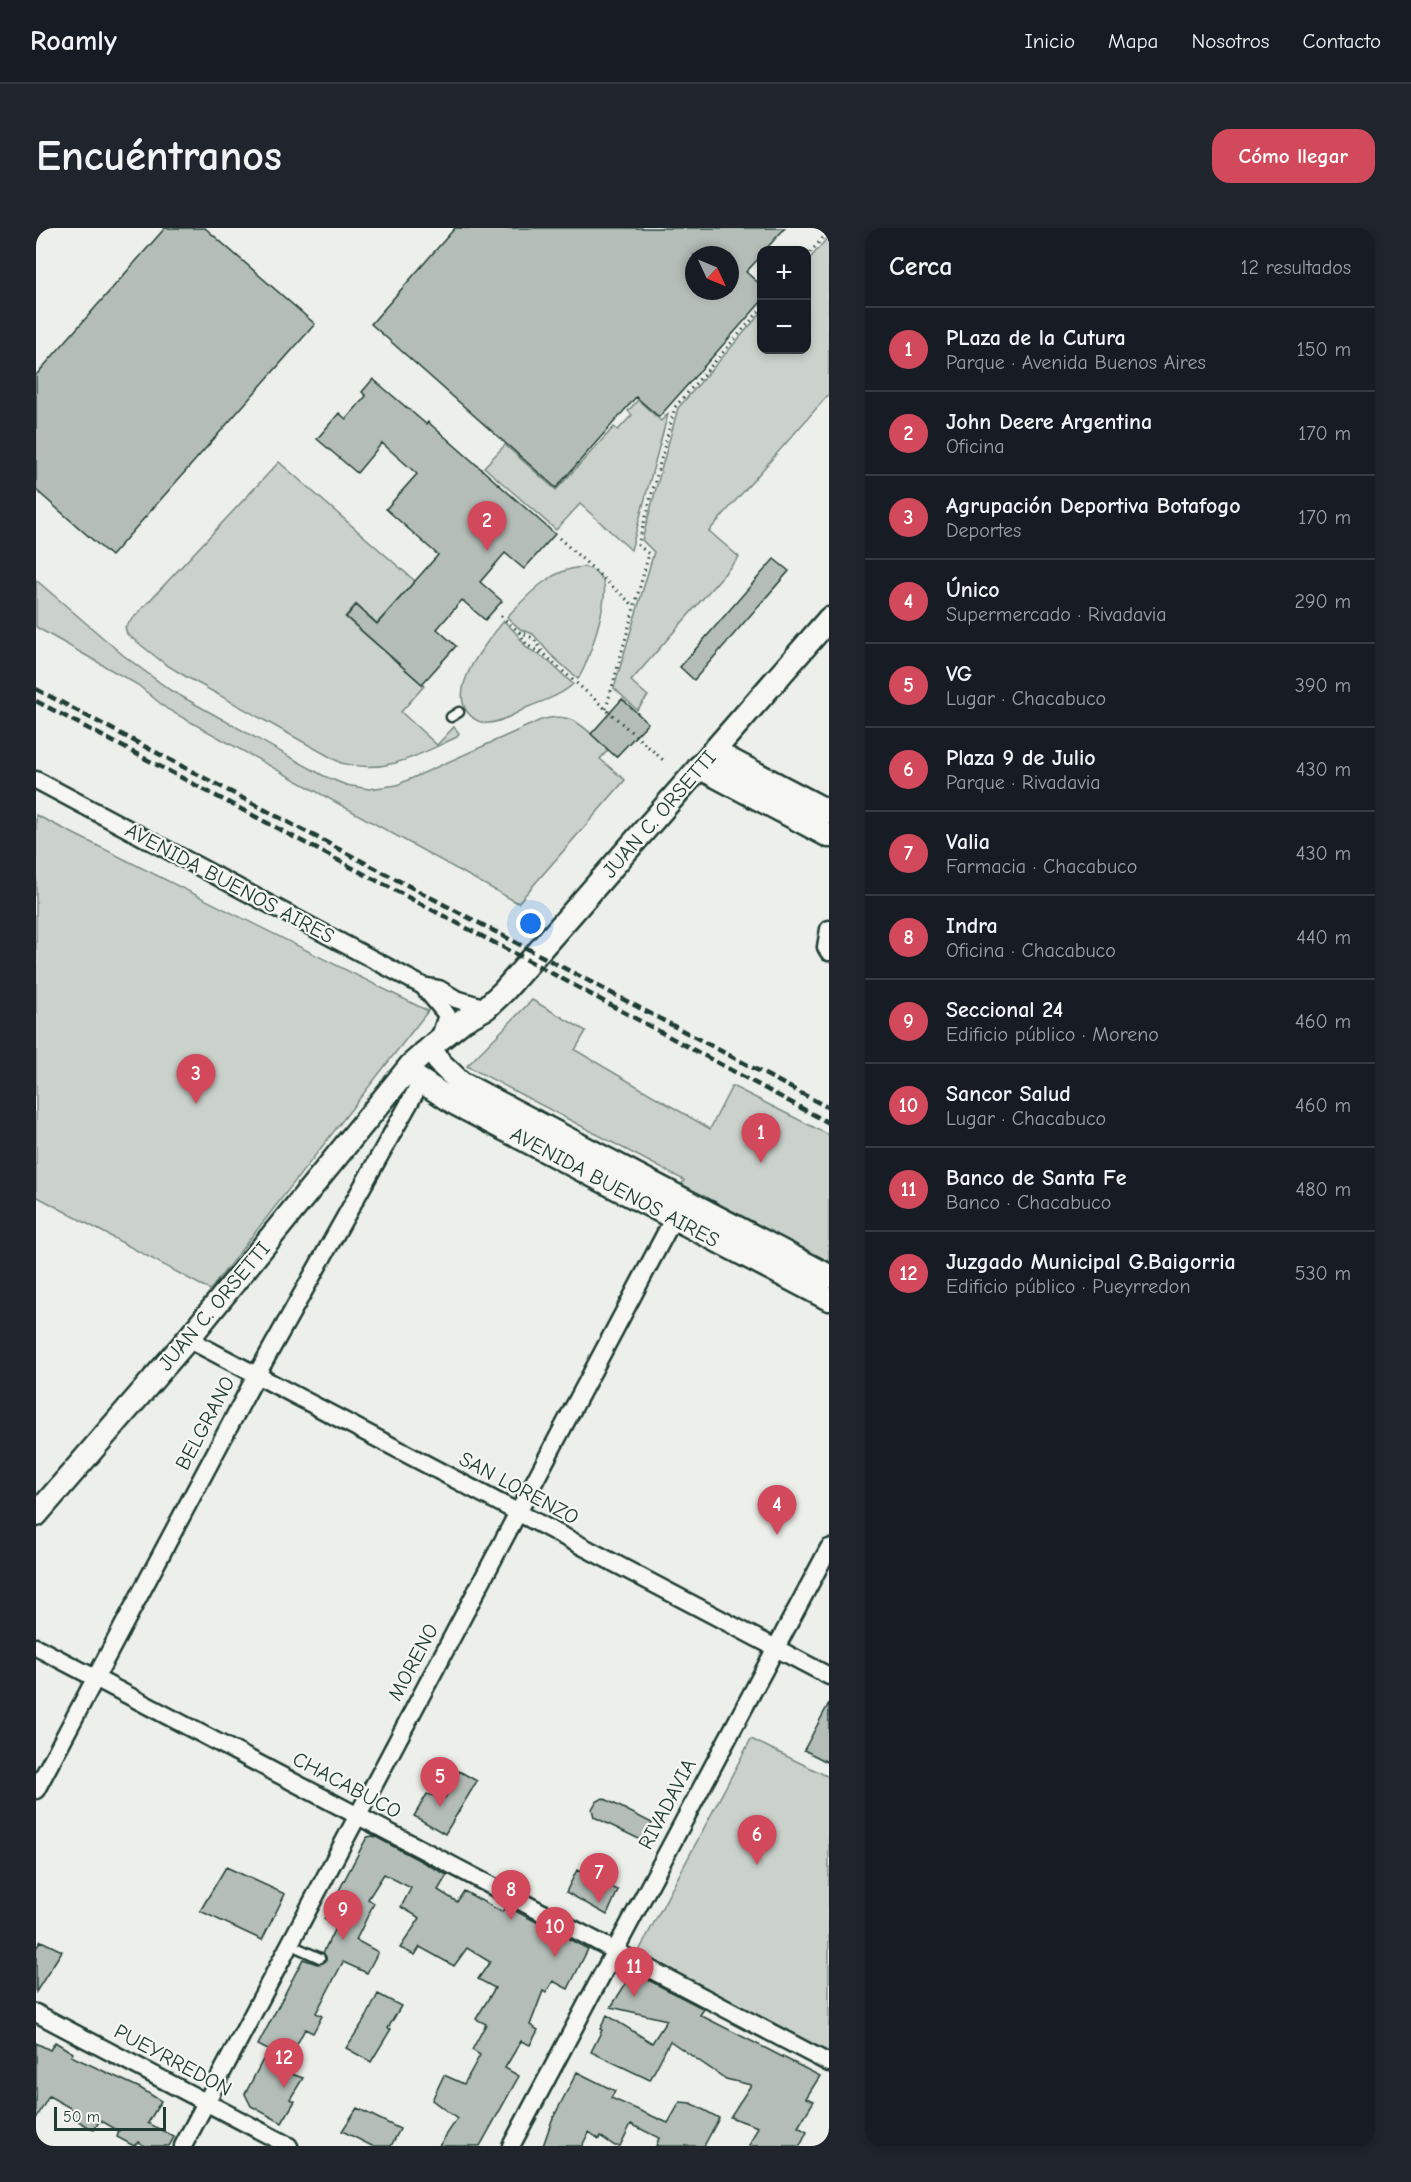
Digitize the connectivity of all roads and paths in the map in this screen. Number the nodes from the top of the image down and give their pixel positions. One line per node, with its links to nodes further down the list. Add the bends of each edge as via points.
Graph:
1 (829, 231): 2 (path)
2 (811, 252)
3 (757, 314): 5 (path, via 675,407 638,545 649,554)
4 (559, 537): 5 (path)
5 (634, 606): 10 (path)
6 (501, 616): 8 (path)
7 (829, 619): 11 (main road, JUAN C. ORSETTI)
8 (519, 632): 9 (path, via 527,645); 9 (path, via 533,638)
9 (547, 657): 10 (path)
10 (606, 709): 12 (path)
11 (706, 759): 14 (main road); 15 (main road); 19 (main road, JUAN C. ORSETTI, via 538,954)
12 (663, 760)
13 (36, 780): 18 (street, AVENIDA BUENOS AIRES)
14 (829, 812)
15 (829, 836)
16 (829, 929): 17 (street)
17 (829, 952)
18 (423, 986): 19 (street, AVENIDA BUENOS AIRES); 20 (street, AVENIDA BUENOS AIRES, via 447,1015)
19 (486, 1008): 20 (main road, JUAN C. ORSETTI, via 464,1020)
20 (427, 1061): 21 (main road, AVENIDA BUENOS AIRES, via 456,1104); 24 (main road, JUAN C. ORSETTI, via 389,1094); 25 (street, BELGRANO)
21 (679, 1209): 22 (main road, AVENIDA BUENOS AIRES); 23 (main road, AVENIDA BUENOS AIRES); 26 (street, MORENO)
22 (829, 1276)
23 (829, 1299)
24 (188, 1339): 25 (street, SAN LORENZO); 27 (main road, JUAN C. ORSETTI)
25 (256, 1376): 26 (street, SAN LORENZO); 32 (street, BELGRANO)
26 (517, 1513): 30 (street, SAN LORENZO); 34 (street, MORENO)
27 (36, 1515)
28 (829, 1548): 30 (street, RIVADAVIA)
29 (36, 1647): 32 (street, CHACABUCO)
30 (776, 1648): 31 (street, SAN LORENZO); 36 (street, RIVADAVIA)
31 (829, 1676)
32 (95, 1678): 33 (street, BELGRANO); 34 (street, CHACABUCO)
33 (36, 1790)
34 (357, 1815): 35 (street, MORENO); 36 (street, CHACABUCO)
35 (290, 1944): 37 (lane); 40 (street, MORENO)
36 (615, 1950): 39 (street, CHACABUCO); 43 (street, RIVADAVIA)
37 (320, 1958)
38 (36, 2013): 40 (street, PUEYRREDON)
39 (829, 2063)
40 (206, 2103): 41 (street, MORENO); 42 (street, PUEYRREDON)
41 (183, 2146)
42 (289, 2146)
43 (511, 2146)

